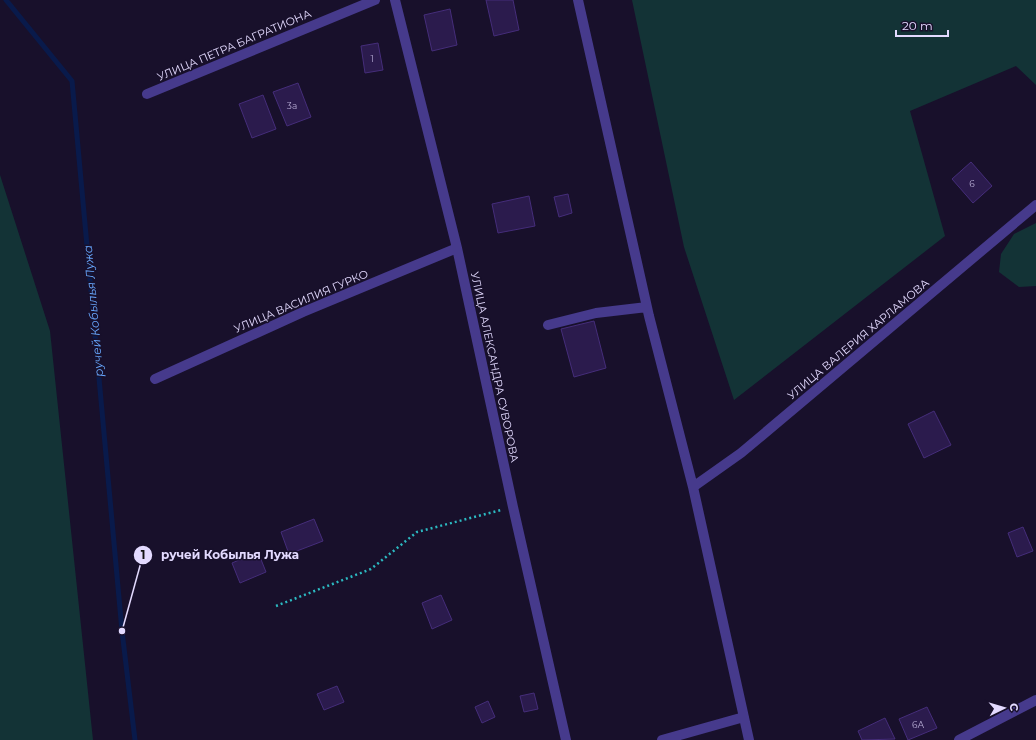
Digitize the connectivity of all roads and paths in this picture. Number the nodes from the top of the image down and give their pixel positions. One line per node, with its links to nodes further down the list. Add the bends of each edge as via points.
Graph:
1 (374, 0): 4 (street, УЛИЦА ПЕТРА БАГРАТИОНА)
2 (395, 0): 6 (street, УЛИЦА АЛЕКСАНДРА СУВОРОВА)
3 (578, 0): 7 (street)
4 (147, 94)
5 (1036, 205): 10 (street, УЛИЦА ВАЛЕРИЯ ХАРЛАМОВА, via 741,453)
6 (457, 248): 9 (street, УЛИЦА ВАСИЛИЯ ГУРКО, via 303,312); 11 (street, УЛИЦА АЛЕКСАНДРА СУВОРОВА)
7 (647, 307): 8 (street, via 596,313); 10 (street)
8 (548, 325)
9 (155, 379)
10 (693, 487): 14 (street)
11 (513, 506): 12 (path, via 417,532 371,568); 15 (street, УЛИЦА АЛЕКСАНДРА СУВОРОВА)
12 (276, 606)
13 (1036, 700): 18 (street)
14 (744, 718): 16 (street); 17 (street)
15 (566, 740)
16 (662, 740)
17 (749, 740)
18 (959, 740)

